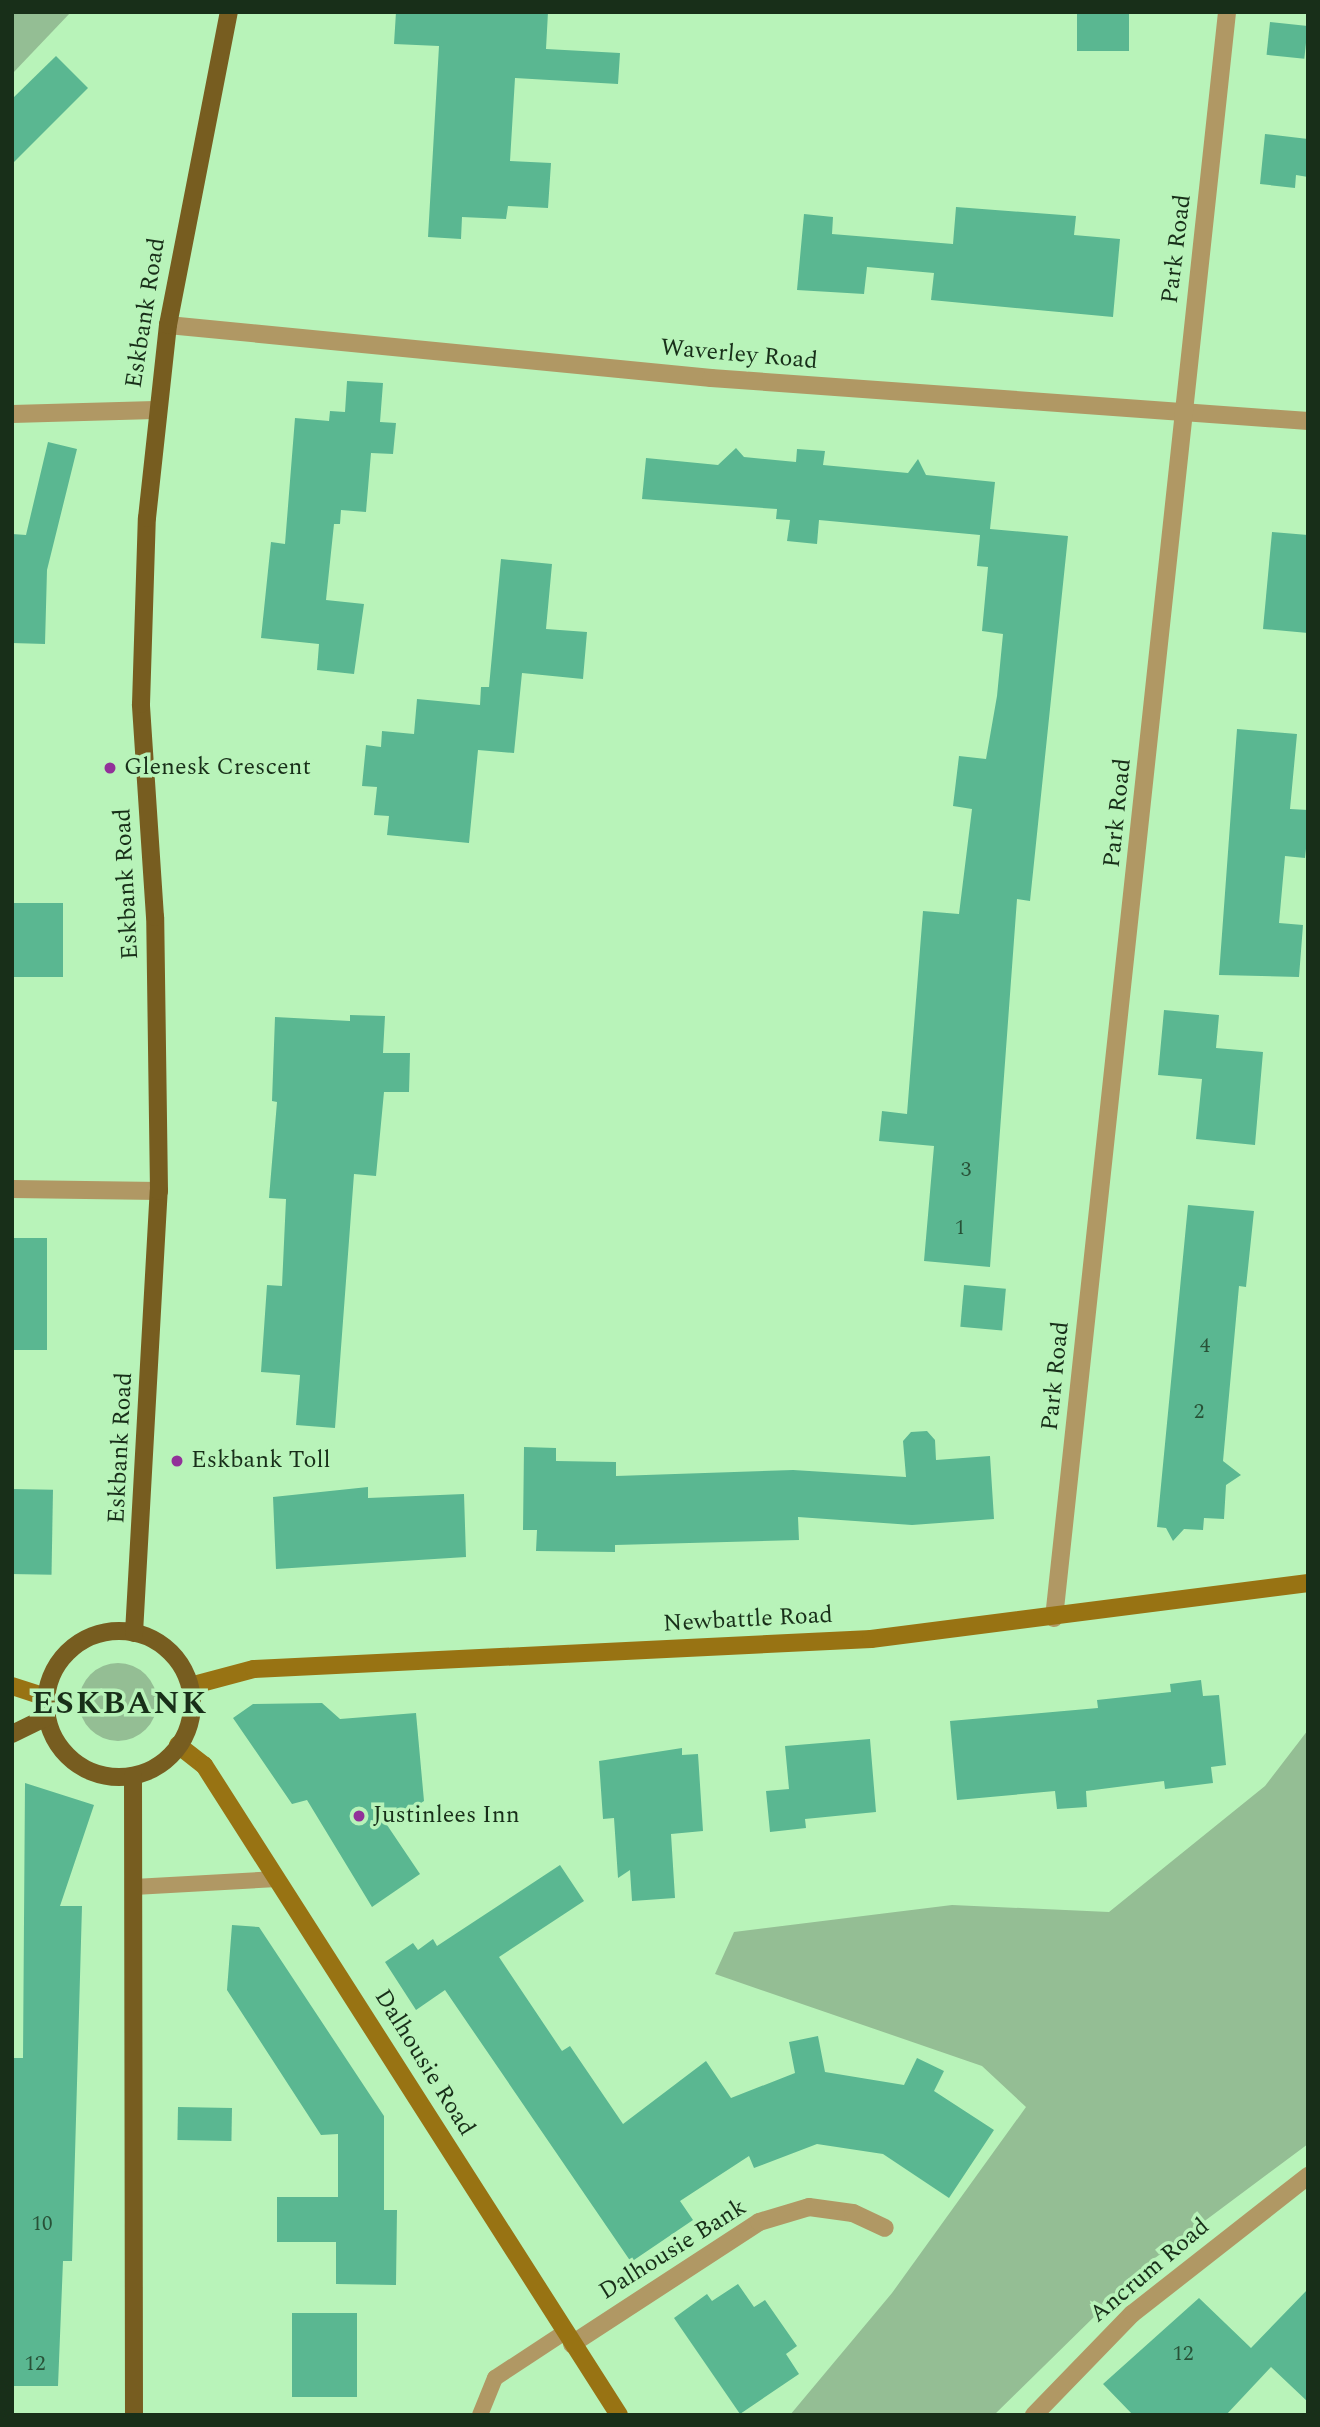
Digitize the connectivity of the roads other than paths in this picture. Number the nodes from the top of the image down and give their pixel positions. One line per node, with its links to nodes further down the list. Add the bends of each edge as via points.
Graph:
1 (229, 12): 3 (main road, Eskbank Road)
2 (1227, 12): 5 (street, Park Road)
3 (168, 325): 4 (main road, Eskbank Road); 5 (street, Waverley Road, via 711,378)
4 (155, 410): 6 (street); 9 (main road, Eskbank Road, via 141,704 155,917)
5 (1184, 413): 7 (street, Waverley Road); 11 (street, Park Road)
6 (12, 414)
7 (1308, 421)
8 (12, 1189): 9 (street)
9 (159, 1191): 12 (main road, Eskbank Road)
10 (1308, 1583): 11 (main road, Newbattle Road)
11 (1054, 1618): 14 (main road, Newbattle Road, via 870,1639 254,1669)
12 (134, 1633): 14 (main road, via 163,1644); 15 (main road, via 92,1637 74,1648)
13 (12, 1686): 15 (main road)
14 (190, 1686): 18 (main road, via 191,1717)
15 (46, 1697): 16 (main road)
16 (45, 1718): 17 (main road); 19 (main road, via 62,1752 79,1766 94,1774)
17 (12, 1734)
18 (178, 1745): 19 (main road, via 149,1772); 20 (main road, Dalhousie Road, via 204,1765)
19 (133, 1776): 21 (main road)
20 (277, 1879): 21 (lane); 24 (main road, Dalhousie Road)
21 (134, 1886): 25 (main road)
22 (1308, 2176): 28 (street, Ancrum Road, via 1132,2314)
23 (885, 2228): 24 (street, Dalhousie Bank, via 853,2213 809,2207 759,2222)
24 (568, 2338): 26 (lane, via 495,2378); 27 (main road, Dalhousie Road)
25 (134, 2415)
26 (480, 2415)
27 (619, 2415)
28 (1034, 2415)

